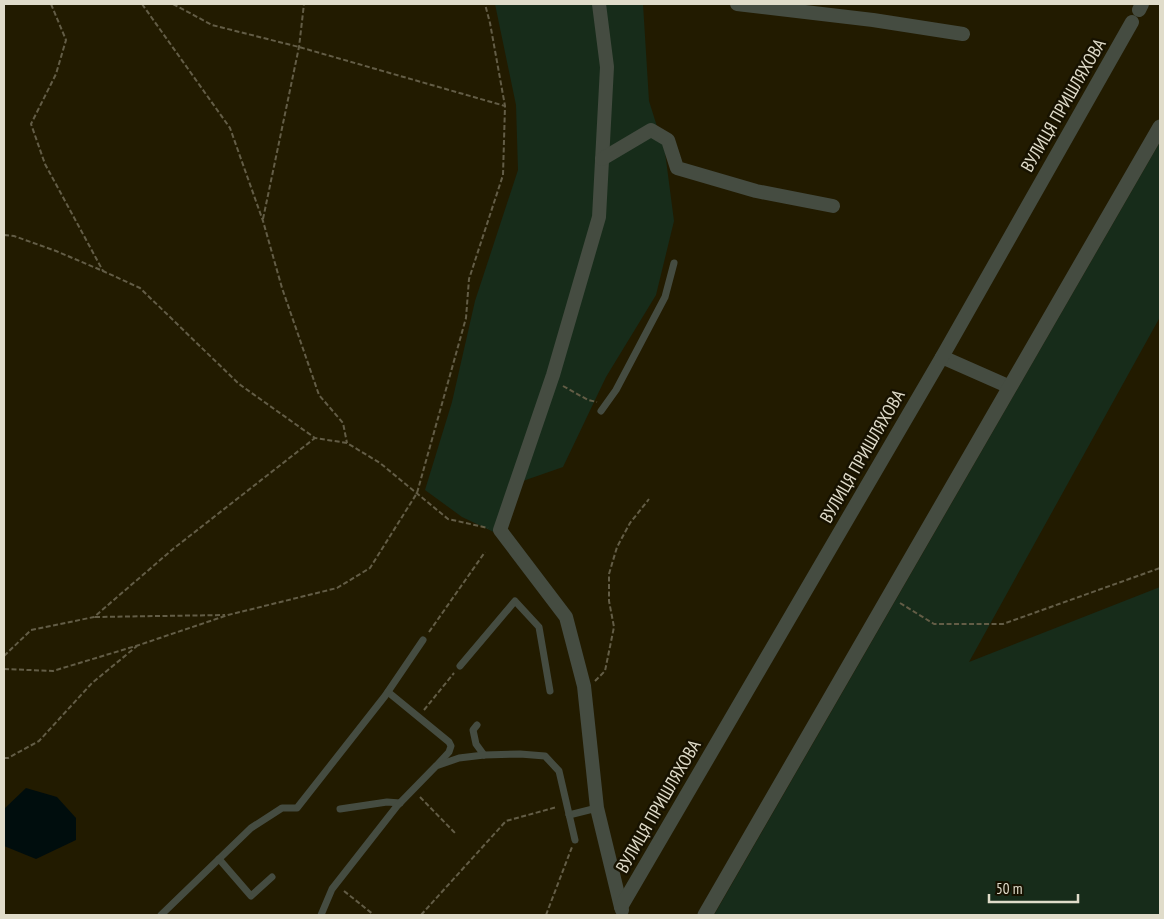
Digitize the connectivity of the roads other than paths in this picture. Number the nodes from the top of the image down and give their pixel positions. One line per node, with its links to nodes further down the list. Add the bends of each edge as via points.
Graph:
1 (599, 4): 6 (street, via 607,67)
2 (737, 4): 4 (street)
3 (1138, 12): 9 (street, ВУЛИЦЯ ПРИШЛЯХОВА)
4 (963, 34)
5 (1160, 127): 10 (street)
6 (602, 159): 7 (street, via 651,130 668,140 677,168 756,191); 20 (street, via 599,217 551,379 500,530 566,617 584,686)
7 (833, 206)
8 (674, 263): 11 (lane, via 664,298 616,390)
9 (942, 357): 10 (street); 26 (street, ВУЛИЦЯ ПРИШЛЯХОВА)
10 (1010, 387): 29 (street)
11 (601, 411)
12 (423, 640): 15 (lane)
13 (460, 666): 14 (lane, via 515,602 539,627)
14 (550, 691)
15 (388, 692): 18 (lane, via 449,742 449,752); 24 (lane, via 297,808 282,808 251,828)
16 (477, 725): 17 (lane, via 474,730 476,744)
17 (484, 755): 18 (lane, via 459,758); 22 (lane, via 545,756 559,771)
18 (436, 766): 19 (lane)
19 (400, 803): 21 (lane); 28 (lane, via 332,889)
20 (597, 808): 22 (lane); 26 (street)
21 (340, 809)
22 (569, 815): 23 (lane)
23 (575, 840)
24 (219, 859): 25 (lane, via 251,896); 27 (lane)
25 (272, 877)
26 (623, 911)
27 (161, 915)
28 (321, 915)
29 (705, 915)

